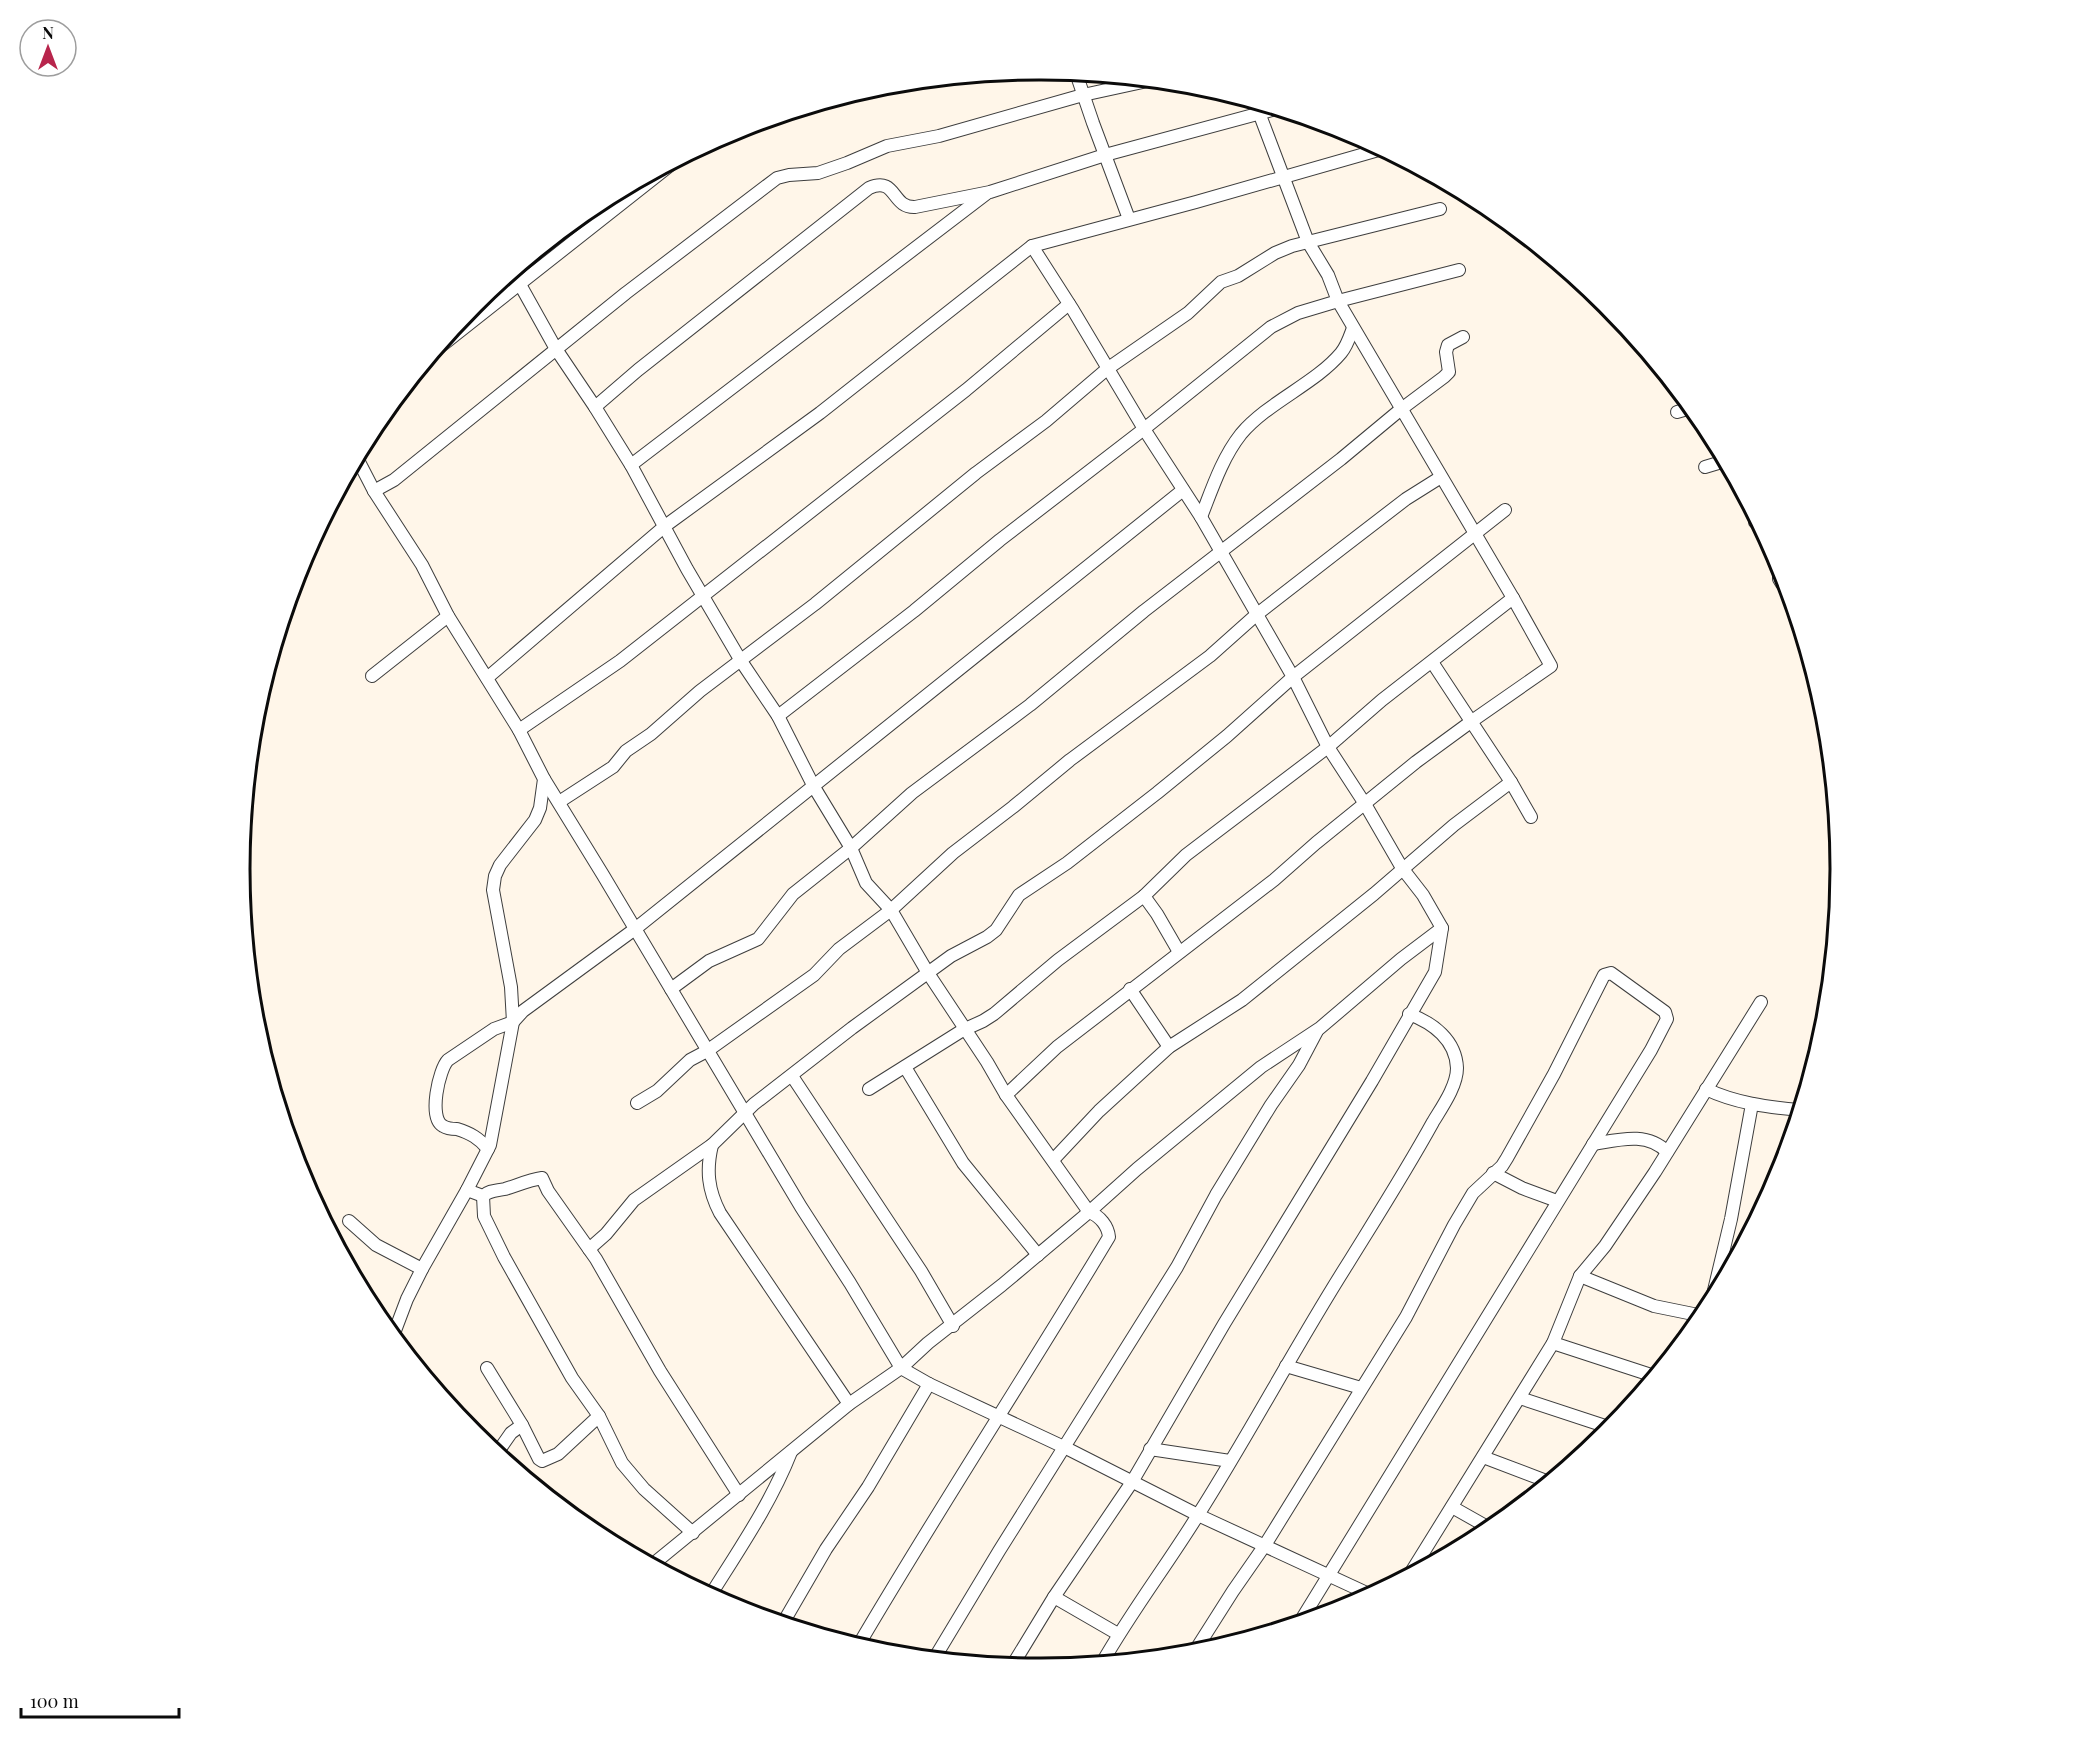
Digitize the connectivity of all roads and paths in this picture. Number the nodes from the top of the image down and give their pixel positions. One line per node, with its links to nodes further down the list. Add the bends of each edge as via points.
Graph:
1 (1078, 81): 3 (street)
2 (1130, 85): 3 (street)
3 (1083, 95): 7 (street); 22 (street, via 939,136 887,146 818,173 777,178)
4 (1254, 109): 7 (street)
5 (1259, 110): 8 (street)
6 (1370, 152): 8 (street)
7 (1105, 155): 10 (street); 12 (street)
8 (1282, 177): 12 (street); 13 (street)
9 (648, 184): 16 (street, via 588,232)
10 (990, 192): 24 (street, via 907,207 885,185 869,188); 30 (street)
11 (1440, 209): 13 (street)
12 (1129, 219): 14 (street)
13 (1308, 242): 18 (street); 23 (street, via 1275,253 1221,282 1188,313)
14 (1032, 246): 19 (street); 38 (street, via 820,413)
15 (1459, 270): 18 (street)
16 (519, 275)
17 (516, 277): 22 (street)
18 (1338, 301): 20 (street); 28 (street, via 1298,313 1271,327)
19 (1069, 304): 23 (street); 41 (street, via 966,390)
20 (1353, 328): 25 (street); 37 (street, via 1343,351 1330,364 1241,434 1220,469)
21 (1463, 337): 25 (street, via 1448,345 1449,372)
22 (556, 349): 24 (street); 34 (street, via 394,480)
23 (1107, 369): 28 (street); 45 (street)
24 (595, 407): 30 (street)
25 (1400, 410): 33 (street); 40 (street)
26 (1682, 410): 27 (street)
27 (1677, 411)
28 (1144, 429): 35 (street); 50 (street)
29 (1717, 463): 32 (street)
30 (631, 465): 38 (street)
31 (361, 466): 34 (street)
32 (1705, 467)
33 (1442, 477): 39 (street); 43 (street)
34 (374, 490): 44 (street)
35 (1183, 490): 37 (street); 56 (street)
36 (1505, 510): 39 (street)
37 (1201, 517): 40 (street)
38 (665, 526): 41 (street); 49 (street)
39 (1475, 533): 42 (street); 48 (street)
40 (1221, 551): 43 (street); 60 (street, via 1030,705 912,793)
41 (704, 595): 45 (street); 52 (street, via 620,661)
42 (1513, 598): 46 (street); 51 (street, via 1551,666)
43 (1256, 615): 48 (street); 63 (street, via 1210,656 952,853)
44 (448, 616): 47 (street); 49 (street)
45 (741, 661): 50 (street); 57 (street, via 626,751 613,766)
46 (1432, 662): 51 (street); 53 (street)
47 (372, 676)
48 (1293, 677): 53 (street); 67 (street, via 1165,787 1019,895 996,930)
49 (487, 678): 52 (street)
50 (778, 716): 56 (street)
51 (1472, 721): 55 (street); 58 (street)
52 (519, 730): 54 (street)
53 (1328, 747): 58 (street); 62 (street, via 1186,855)
54 (544, 779): 57 (street); 72 (street, via 535,820 500,865 493,890 511,987)
55 (1511, 782): 59 (street); 61 (street)
56 (814, 787): 60 (street); 65 (street)
57 (559, 802): 65 (street)
58 (1365, 804): 61 (street); 66 (street, via 1266,887)
59 (1531, 817)
60 (851, 848): 63 (street, via 866,883); 68 (street, via 793,894 758,939 709,961)
61 (1402, 868): 64 (street); 75 (street, via 1242,1000)
62 (1144, 896): 66 (street); 74 (street, via 994,1014)
63 (891, 910): 67 (street); 76 (street, via 839,948 814,975)
64 (1443, 928): 71 (street, via 1435,972); 73 (street)
65 (635, 929): 68 (street); 72 (street)
66 (1179, 952): 69 (street)
67 (928, 973): 74 (street); 78 (street)
68 (671, 989): 76 (street)
69 (1130, 989): 75 (street); 81 (street, via 1057,1047)
70 (1761, 1002): 80 (street)
71 (1409, 1014): 106 (street, via 1428,1021 1448,1043 1455,1056 1454,1082 1406,1170); 120 (street, via 1322,1166)
72 (513, 1022): 88 (street); 88 (street, via 494,1029 448,1060 437,1091 435,1114 442,1126 475,1136)
73 (1320, 1028): 95 (street, via 1261,1067); 119 (street, via 1216,1194 1177,1268)
74 (963, 1030): 77 (street); 81 (street)
75 (1169, 1047): 90 (street, via 1099,1111)
76 (707, 1051): 82 (street, via 690,1060); 85 (street)
77 (904, 1067): 79 (street); 98 (street, via 963,1163)
78 (792, 1076): 85 (street); 104 (street, via 921,1271)
79 (869, 1089)
80 (1706, 1089): 83 (street); 89 (street)
81 (1006, 1095): 90 (street)
82 (638, 1103)
83 (1752, 1104): 84 (street); 100 (street)
84 (1792, 1109)
85 (745, 1112): 87 (street); 108 (street)
86 (1593, 1144): 89 (street, via 1640,1138); 91 (street, via 1667,1019 1665,1012 1611,973 1604,975 1539,1102 1502,1166); 94 (street)
87 (712, 1145): 97 (street, via 634,1200); 113 (street, via 708,1175 712,1199)
88 (488, 1149): 92 (street)
89 (1667, 1152): 101 (street, via 1605,1246)
90 (1053, 1160): 95 (street)
91 (1493, 1173): 94 (street); 111 (street, via 1473,1193 1406,1317)
92 (467, 1190): 93 (street); 99 (street)
93 (483, 1196): 97 (street, via 489,1191 542,1178); 114 (street, via 484,1216 504,1257 572,1378)
94 (1557, 1201): 134 (street)
95 (1089, 1212): 98 (street); 115 (street, via 1103,1222 1109,1237)
96 (349, 1221): 99 (street, via 376,1245)
97 (589, 1249): 126 (street)
98 (1038, 1255): 104 (street)
99 (422, 1269): 103 (street)
100 (1718, 1273)
101 (1580, 1276): 102 (street, via 1654,1306); 105 (street)
102 (1692, 1314)
103 (397, 1326)
104 (952, 1326): 108 (street)
105 (1553, 1343): 109 (street); 112 (street)
106 (1286, 1366): 111 (street); 123 (street)
107 (487, 1368): 116 (street)
108 (901, 1368): 110 (street); 113 (street)
109 (1647, 1374)
110 (929, 1384): 115 (street); 139 (street)
111 (1361, 1388): 131 (street)
112 (1520, 1398): 117 (street); 122 (street)
113 (849, 1404): 121 (street)
114 (598, 1416): 116 (street, via 558,1454 546,1460 539,1459); 130 (street, via 632,1477)
115 (999, 1416): 119 (street); 141 (street)
116 (522, 1425): 118 (street)
117 (1600, 1425)
118 (502, 1446)
119 (1066, 1448): 125 (street); 143 (street)
120 (1150, 1449): 123 (street); 125 (street)
121 (792, 1450): 126 (street); 135 (street, via 764,1510)
122 (1484, 1457): 124 (street); 127 (street)
123 (1230, 1461): 128 (street)
124 (1541, 1479)
125 (1132, 1482): 128 (street); 137 (street)
126 (739, 1495): 130 (street)
127 (1452, 1507): 129 (street); 133 (street)
128 (1198, 1515): 131 (street); 140 (street)
129 (1481, 1523)
130 (693, 1533): 132 (street)
131 (1265, 1545): 134 (street); 142 (street)
132 (658, 1560)
133 (1417, 1562)
134 (1330, 1575): 136 (street); 138 (street)
135 (715, 1588)
136 (1360, 1590)
137 (1054, 1597): 140 (street); 145 (street)
138 (1306, 1612)
139 (786, 1617)
140 (1118, 1634): 144 (street)
141 (863, 1638)
142 (1201, 1641)
143 (938, 1652)
144 (1106, 1656)
145 (1017, 1658)

